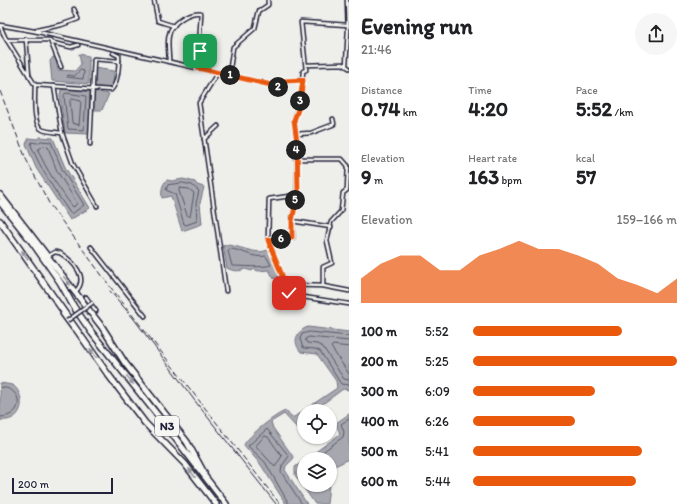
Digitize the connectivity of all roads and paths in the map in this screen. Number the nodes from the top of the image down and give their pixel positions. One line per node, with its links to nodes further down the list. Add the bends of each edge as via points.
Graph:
1 (154, 0): 7 (street, via 158,20)
2 (268, 0): 22 (street, via 268,5 259,12 254,28 233,47)
3 (347, 0): 5 (street)
4 (74, 9): 8 (street, via 78,19)
5 (348, 25): 16 (street, via 301,22); 17 (street)
6 (0, 26): 8 (street); 9 (street)
7 (174, 26): 15 (street, via 169,35); 19 (street, via 187,15 201,12)
8 (34, 31): 15 (street)
9 (7, 40): 10 (street); 23 (street)
10 (26, 40): 11 (street, via 45,39); 23 (street)
11 (52, 42): 12 (street, via 71,47); 18 (street)
12 (78, 45)
13 (113, 52): 14 (street, via 119,56)
14 (119, 61): 27 (street, via 116,83 111,90); 27 (street, via 94,59)
15 (169, 61): 19 (street)
16 (306, 65): 17 (street); 24 (street)
17 (346, 65): 20 (street)
18 (61, 67)
19 (198, 68): 21 (street)
20 (349, 68)
21 (218, 72): 22 (street); 32 (street, via 199,104)
22 (229, 75): 24 (street, via 280,87 284,81)
23 (29, 76): 25 (street)
24 (303, 80): 31 (street, via 299,107 294,120)
25 (35, 85): 26 (street); 30 (street, via 38,127)
26 (54, 86): 27 (street); 30 (street)
27 (92, 89): 33 (street)
28 (333, 119): 31 (street, via 332,125 311,133)
29 (218, 126): 32 (street)
30 (62, 133): 39 (street, via 73,164)
31 (296, 134): 34 (street)
32 (203, 139): 48 (street)
33 (90, 144)
34 (296, 159): 35 (street, via 342,159); 36 (street)
35 (349, 166): 42 (street, via 347,190 343,194 341,212 332,220)
36 (297, 194): 41 (street); 43 (street, via 269,199)
37 (0, 195): 45 (highway)
38 (0, 202): 61 (highway, N3, one-way to 61, via 32,242 84,322)
39 (97, 206)
40 (0, 221): 60 (highway, N3, one-way to 40, via 185,464 152,431 107,373)
41 (292, 221): 42 (street); 43 (street, via 292,238)
42 (331, 227): 47 (street, via 327,241 332,264 323,267)
43 (268, 240): 46 (street)
44 (91, 247): 56 (street)
45 (48, 256): 50 (highway, one-way to 50); 50 (street, via 60,253 80,274 81,286)
46 (285, 285): 47 (street); 53 (street, via 292,296)
47 (323, 286): 49 (street)
48 (226, 291)
49 (349, 291)
50 (75, 292): 59 (highway, via 102,327 117,352 187,442)
51 (86, 297): 52 (street)
52 (92, 303): 54 (street); 57 (street, bridge)
53 (349, 304)
54 (96, 311)
55 (62, 314): 57 (street)
56 (145, 316)
57 (67, 321): 58 (street)
58 (72, 329)
59 (205, 474)
60 (216, 504)
61 (226, 504)

